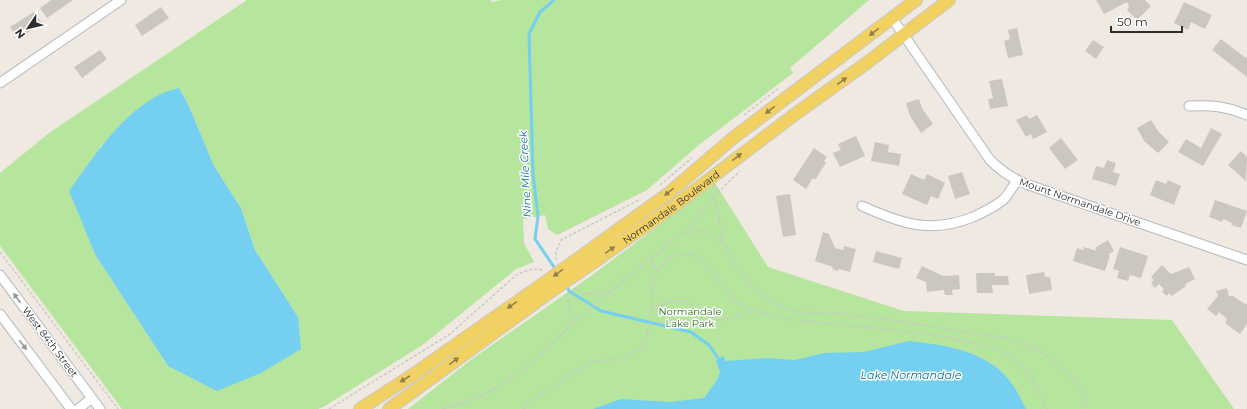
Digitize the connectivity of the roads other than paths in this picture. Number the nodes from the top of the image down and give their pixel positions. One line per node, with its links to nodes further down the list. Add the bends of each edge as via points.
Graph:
1 (121, 0): 6 (street)
2 (916, 0): 4 (main road, Normandale Boulevard)
3 (949, 0): 5 (main road, Normandale Boulevard)
4 (892, 18): 5 (street, Mount Normandale Drive); 12 (main road, Normandale Boulevard, one-way to 12, via 733,138)
5 (904, 35): 9 (street, Mount Normandale Drive, via 990,160); 12 (main road, Normandale Boulevard, one-way to 5, via 674,206)
6 (0, 83)
7 (1189, 106): 8 (street, via 1211,105 1230,108)
8 (1247, 115)
9 (1017, 181): 10 (street, via 1004,198 983,213 944,225 926,226 901,222); 11 (street, Mount Normandale Drive)
10 (862, 206)
11 (1247, 260)
12 (575, 268): 14 (main road, Normandale Boulevard, bridge)
13 (1, 278): 16 (street, West 84th Street, one-way to 13)
14 (547, 287): 20 (main road, Normandale Boulevard, one-way to 20); 21 (main road, Normandale Boulevard, one-way to 14)
15 (0, 314): 17 (street, one-way to 17)
16 (92, 398): 18 (street); 19 (street, West 84th Street)
17 (71, 409)
18 (78, 409)
19 (100, 409)
20 (360, 409)
21 (389, 409)

